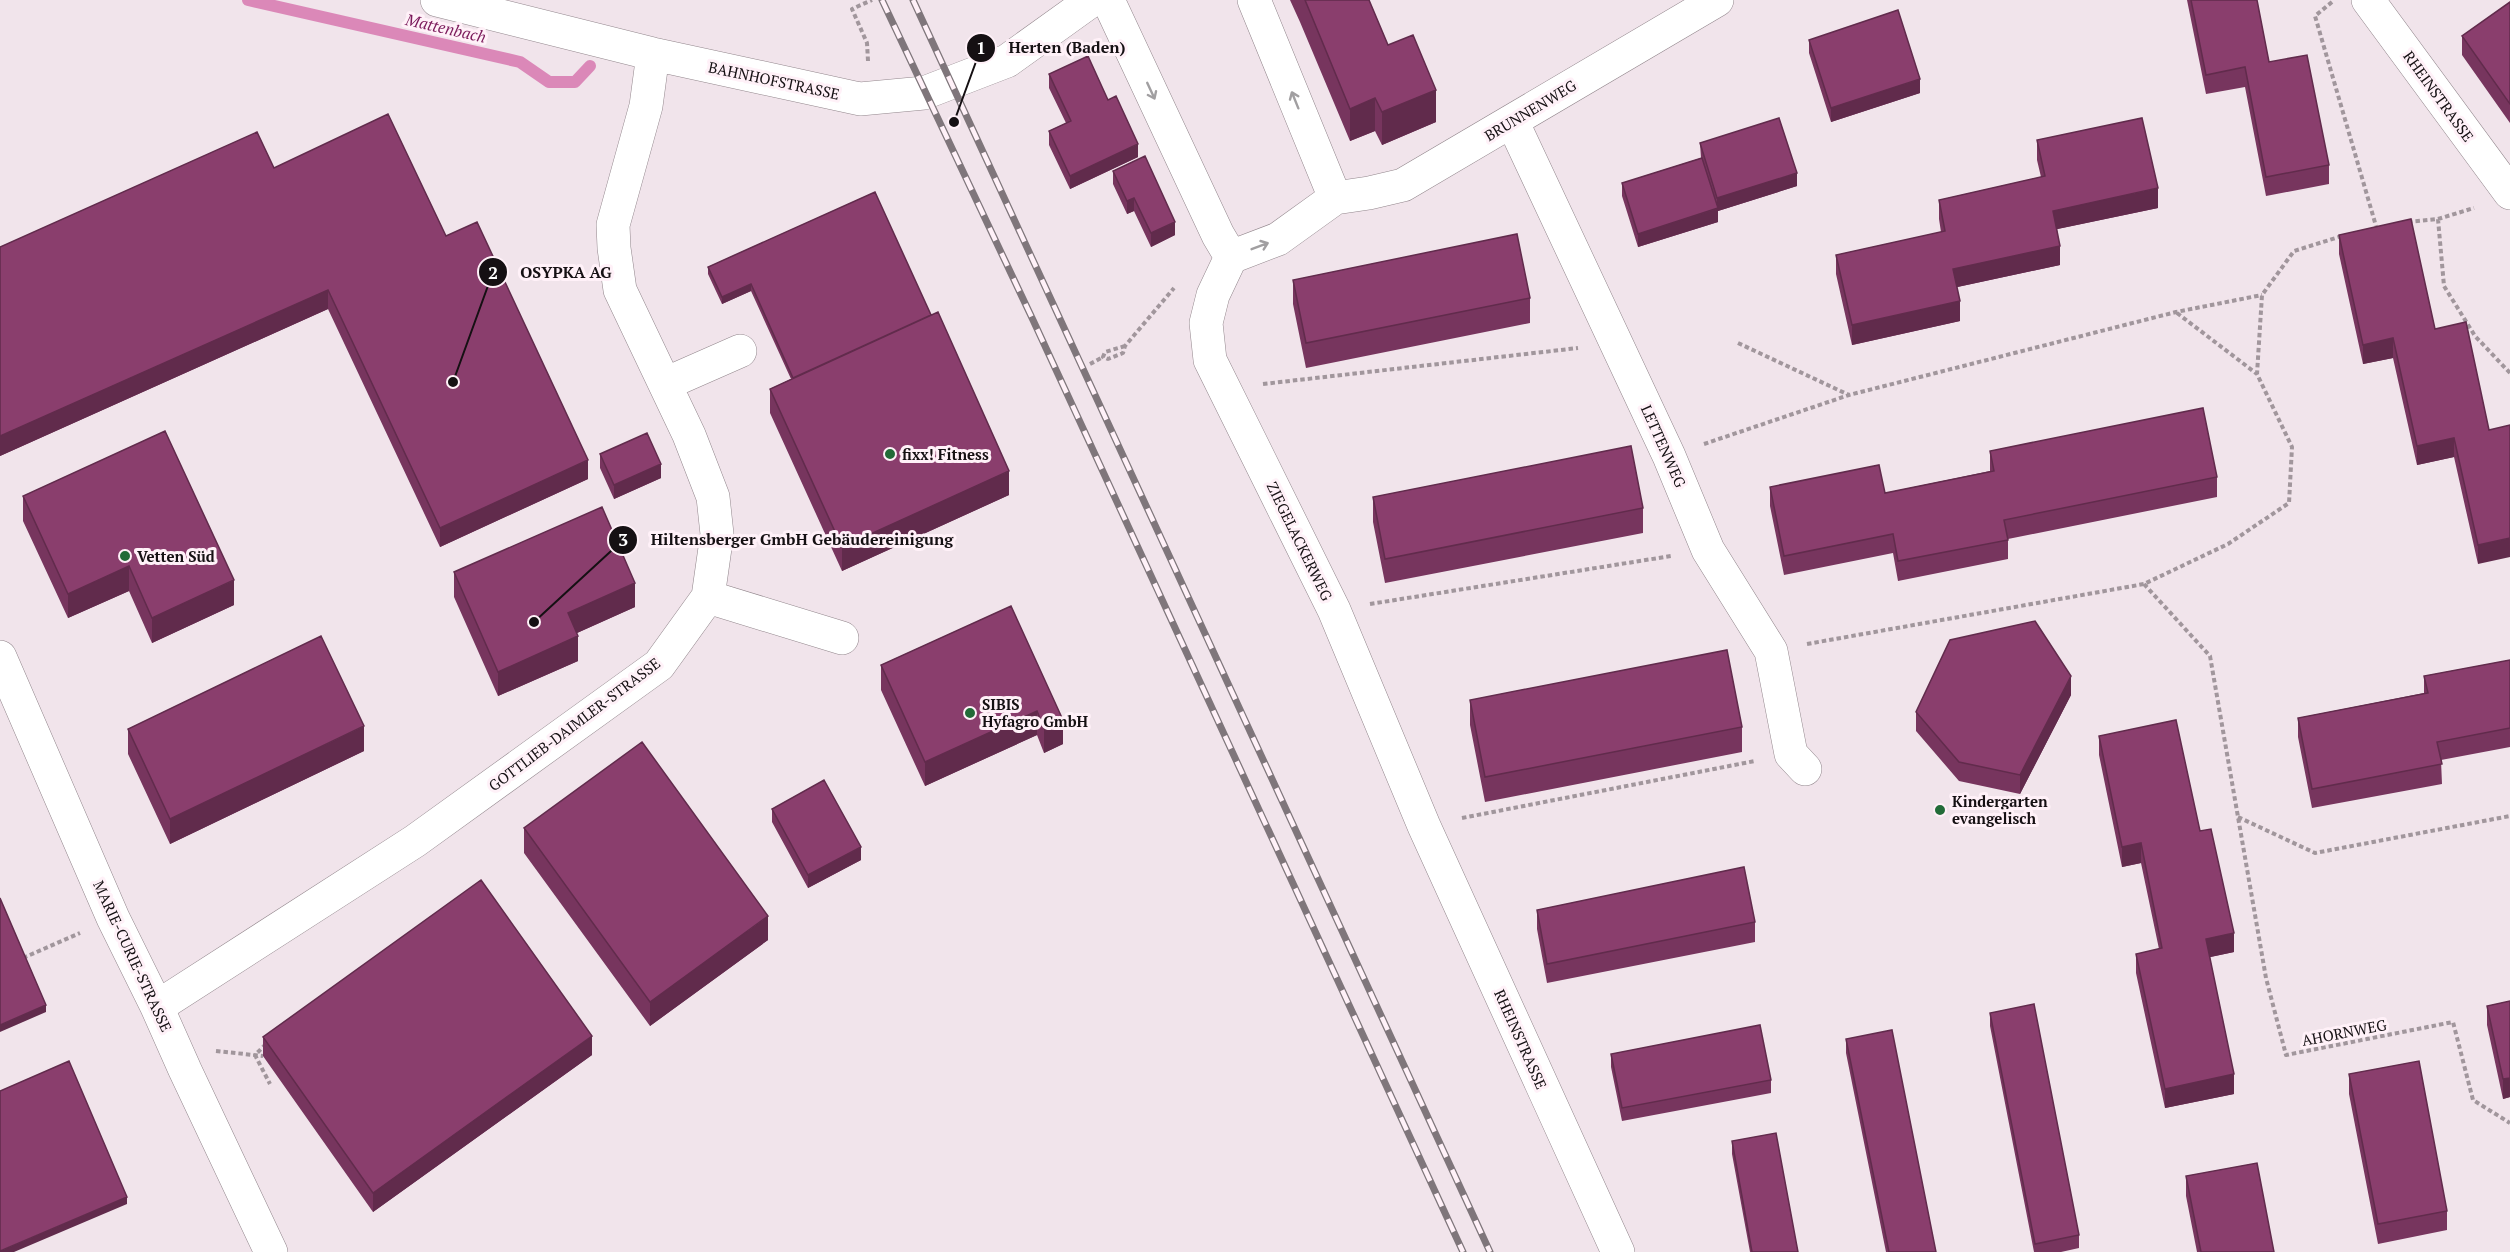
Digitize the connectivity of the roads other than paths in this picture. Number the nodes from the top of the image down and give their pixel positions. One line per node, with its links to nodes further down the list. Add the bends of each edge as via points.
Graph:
1 (437, 0): 7 (street, BAHNHOFSTRASSE)
2 (1092, 0): 7 (street, BAHNHOFSTRASSE, via 1007,60 924,93 860,99)
3 (1108, 0): 11 (street, one-way to 11)
4 (1254, 0): 10 (street, one-way to 4)
5 (1717, 0): 8 (street, BRUNNENWEG)
6 (2368, 0): 9 (street, RHEINSTRASSE)
7 (653, 54): 13 (street, GOTTLIEB-DAIMLER-STRASSE, via 646,106 613,225 620,290)
8 (1512, 121): 10 (street, BRUNNENWEG, via 1403,185); 17 (street, LETTENWEG, via 1618,344 1708,550 1771,651)
9 (2510, 193)
10 (1335, 198): 11 (street, one-way to 10, via 1278,239)
11 (1231, 257): 18 (street, ZIEGELACKERWEG, via 1212,295 1206,323 1210,360 1334,610)
12 (740, 351): 13 (street)
13 (665, 384): 14 (street, GOTTLIEB-DAIMLER-STRASSE, via 713,496 717,534)
14 (708, 597): 15 (street); 19 (street, GOTTLIEB-DAIMLER-STRASSE, via 659,665 415,841)
15 (842, 638)
16 (0, 657): 19 (street, MARIE-CURIE-STRASSE, via 113,918)
17 (1798, 762)
18 (1424, 826): 21 (street, RHEINSTRASSE)
19 (158, 1007): 20 (street, MARIE-CURIE-STRASSE)
20 (271, 1252)
21 (1617, 1252)

